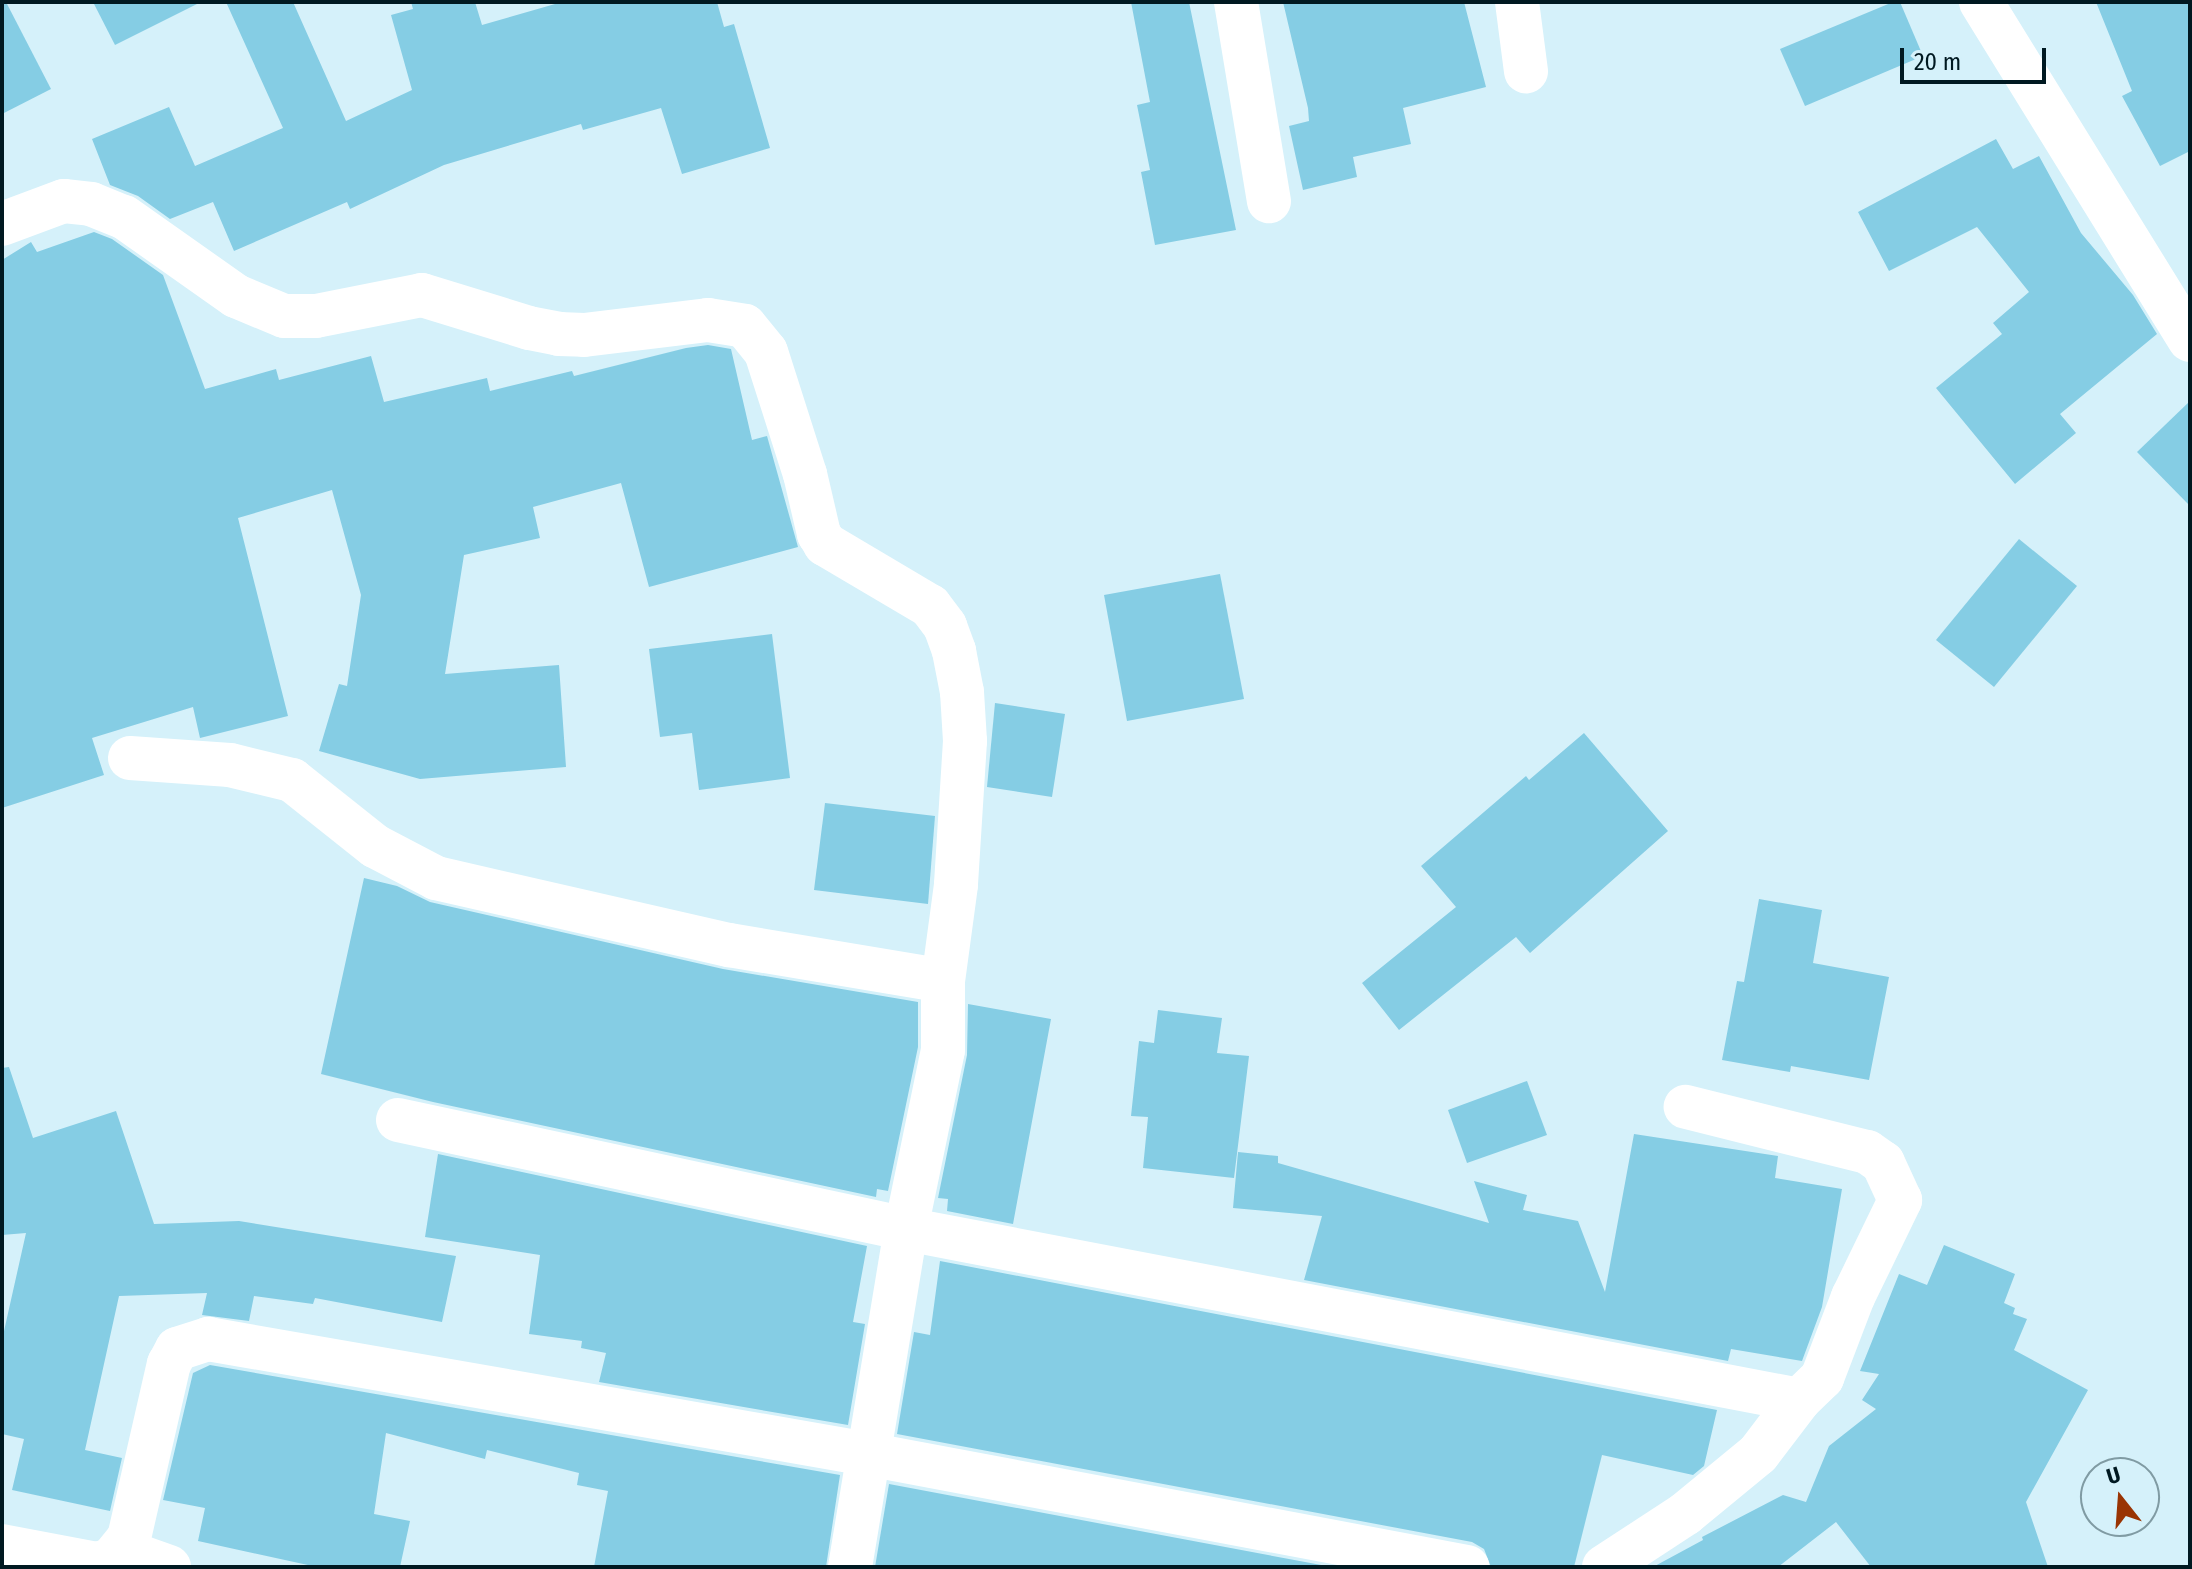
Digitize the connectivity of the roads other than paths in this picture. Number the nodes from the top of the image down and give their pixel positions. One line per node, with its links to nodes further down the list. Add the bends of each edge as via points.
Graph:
1 (1236, 2): 5 (street)
2 (1517, 2): 4 (street)
3 (1981, 2): 7 (street)
4 (1526, 71)
5 (1269, 201)
6 (2, 224): 9 (street, via 64,201 91,204 124,217 236,296 284,316 316,316 422,295 559,334 708,320 745,326 766,352 825,544 930,606 954,651 965,741 956,885)
7 (2190, 340)
8 (130, 758): 9 (street, via 230,765 292,780 375,846 436,878 729,945)
9 (943, 981): 12 (street, via 943,1050)
10 (1686, 1107): 13 (street, via 1867,1152 1883,1163 1894,1182 1900,1200 1853,1297 1822,1378)
11 (398, 1120): 12 (street)
12 (906, 1229): 13 (street); 14 (street)
13 (1799, 1400): 20 (street, via 1758,1454 1685,1514)
14 (867, 1454): 16 (street, via 208,1339 177,1349 169,1364 129,1538); 18 (street); 19 (street)
15 (2, 1546): 16 (street, via 97,1564)
16 (121, 1550): 17 (street)
17 (169, 1567)
18 (850, 1567)
19 (1467, 1567)
20 (1604, 1567)

